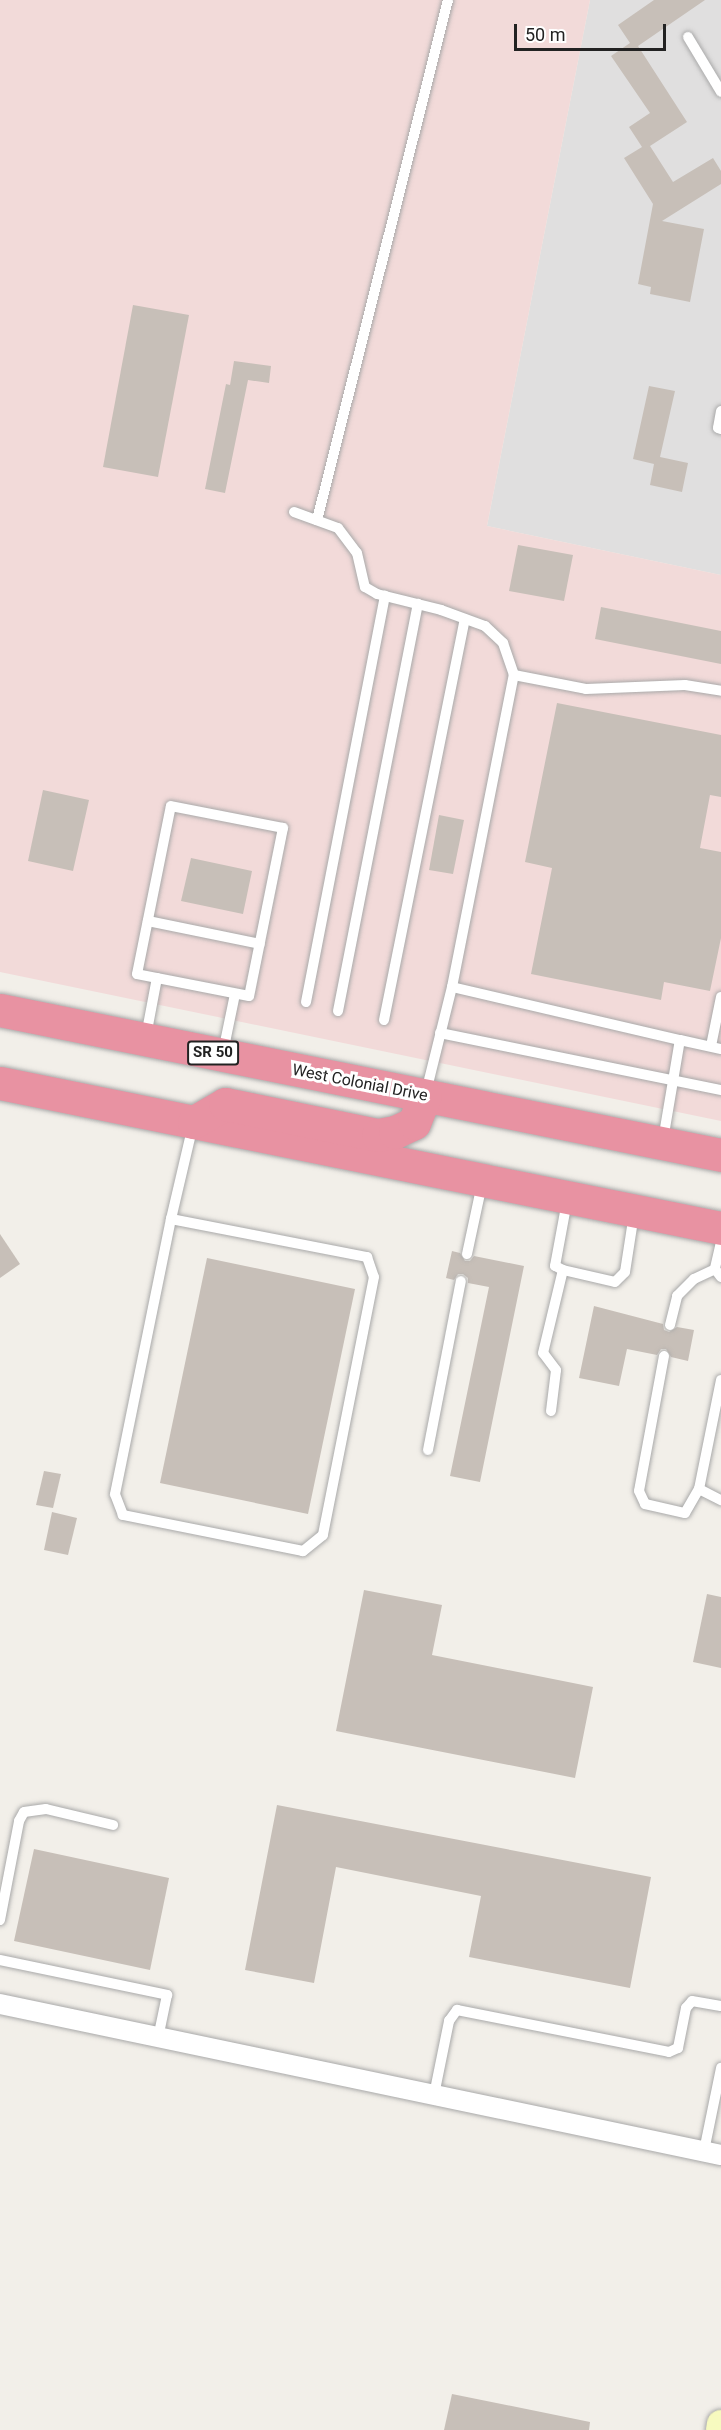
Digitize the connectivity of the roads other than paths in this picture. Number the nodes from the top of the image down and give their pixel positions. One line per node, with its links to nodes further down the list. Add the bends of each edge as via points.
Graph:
1 (448, 0): 7 (lane)
2 (688, 38): 3 (lane)
3 (721, 92)
4 (721, 411): 5 (lane)
5 (721, 429)
6 (294, 512): 7 (lane)
7 (317, 520): 8 (lane, via 338,528 357,553 365,587)
8 (385, 596): 9 (lane); 19 (lane)
9 (418, 604): 10 (lane); 21 (lane)
10 (465, 618): 11 (lane, via 485,626 503,643); 22 (lane)
11 (514, 675): 12 (lane, via 586,689 685,685); 16 (lane)
12 (721, 691)
13 (148, 921): 14 (lane); 14 (lane, via 171,806 283,828); 15 (lane, via 137,974)
14 (260, 944): 17 (lane, via 249,996)
15 (158, 978): 17 (lane); 26 (lane)
16 (452, 987): 25 (lane); 27 (lane)
17 (235, 994): 29 (lane)
18 (721, 997): 28 (lane)
19 (306, 1002)
20 (0, 1010): 24 (highway, West Colonial Drive / SR 50)
21 (338, 1011)
22 (384, 1020)
23 (0, 1027): 24 (highway, via 82,1042)
24 (110, 1032): 26 (highway, West Colonial Drive / SR 50)
25 (440, 1033): 30 (lane); 33 (lane)
26 (146, 1039): 29 (highway, West Colonial Drive / SR 50)
27 (680, 1040): 28 (lane); 30 (lane)
28 (716, 1048)
29 (223, 1055): 33 (highway, West Colonial Drive / SR 50)
30 (673, 1080): 32 (lane); 35 (lane)
31 (0, 1083): 34 (highway)
32 (721, 1090)
33 (425, 1096): 34 (highway, via 414,1123 378,1135 225,1104); 35 (highway, West Colonial Drive / SR 50)
34 (194, 1122): 37 (highway); 40 (lane)
35 (662, 1143): 36 (highway, West Colonial Drive / SR 50)
36 (721, 1155)
37 (483, 1180): 38 (highway); 43 (lane)
38 (568, 1197): 39 (highway); 44 (lane, via 555,1266)
39 (634, 1210): 41 (highway); 44 (lane, via 625,1272 615,1282)
40 (171, 1219): 40 (lane, via 115,1494 123,1515 303,1551 323,1536 374,1277 367,1257)
41 (721, 1228)
42 (721, 1242): 45 (lane)
43 (467, 1254)
44 (563, 1270): 50 (lane, via 543,1353 556,1370)
45 (718, 1273): 47 (lane, via 694,1279 677,1296)
46 (461, 1281): 51 (lane)
47 (670, 1325)
48 (664, 1356): 52 (lane, via 639,1491 645,1504 685,1512)
49 (721, 1380): 52 (lane)
50 (551, 1411)
51 (428, 1450)
52 (699, 1489): 53 (lane)
53 (721, 1500)
54 (113, 1825): 55 (lane, via 46,1809 24,1812)
55 (0, 1920)
56 (0, 1960): 59 (lane, via 166,1995)
57 (0, 2004): 59 (street)
58 (721, 2006): 61 (lane, via 692,2001 686,2008 678,2048 669,2052 457,2010 449,2021)
59 (158, 2038): 61 (street)
60 (721, 2068): 62 (lane)
61 (434, 2095): 62 (street)
62 (713, 2153)
63 (721, 2424): 64 (street)
64 (720, 2430)

